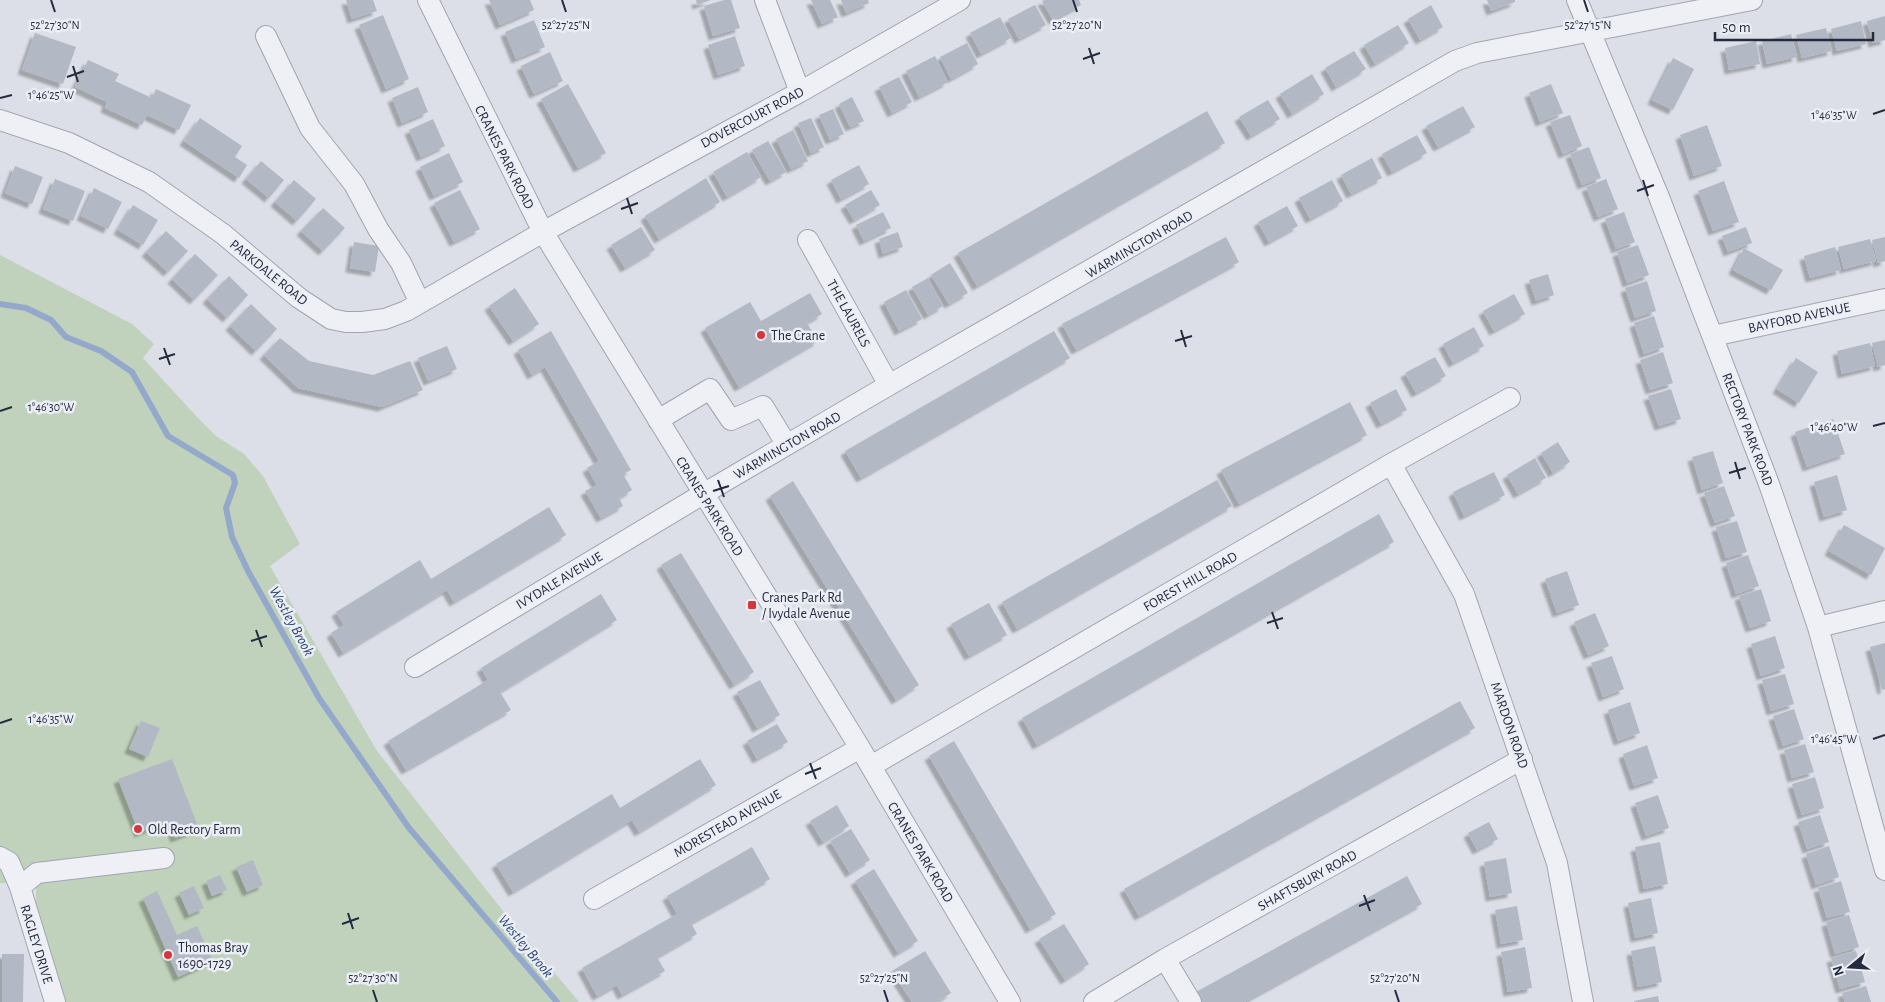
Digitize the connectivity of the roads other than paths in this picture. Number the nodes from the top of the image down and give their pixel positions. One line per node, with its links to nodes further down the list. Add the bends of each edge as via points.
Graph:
1 (428, 0): 10 (street, CRANES PARK ROAD)
2 (765, 0): 8 (street)
3 (960, 0): 8 (street, DOVERCOURT ROAD)
4 (1577, 0): 6 (street, RECTORY PARK ROAD)
5 (1752, 0): 6 (street, WARMINGTON ROAD)
6 (1589, 31): 14 (street, RECTORY PARK ROAD, via 1659,196); 15 (street, WARMINGTON ROAD, via 1477,53 1455,61)
7 (266, 36): 13 (street, via 310,128 354,184 401,263)
8 (800, 92): 10 (street, DOVERCOURT ROAD)
9 (0, 120): 13 (street, PARKDALE ROAD, via 69,143 148,182 223,234 299,298 331,319 346,322 385,319)
10 (543, 232): 13 (street, PARKDALE ROAD); 17 (street, CRANES PARK ROAD)
11 (808, 240): 15 (street, THE LAURELS)
12 (1885, 299): 14 (street, BAYFORD AVENUE)
13 (420, 303)
14 (1713, 336): 22 (street, RECTORY PARK ROAD, via 1769,484)
15 (889, 385): 18 (street, WARMINGTON ROAD)
16 (1510, 398): 19 (street, FOREST HILL ROAD)
17 (658, 420): 18 (street, via 710,389 732,420 763,406); 20 (street, CRANES PARK ROAD)
18 (787, 445): 20 (street, WARMINGTON ROAD)
19 (1391, 464): 25 (street, MARDON ROAD, via 1464,594); 26 (street, FOREST HILL ROAD)
20 (703, 494): 23 (street, IVYDALE AVENUE); 24 (street, CRANES PARK ROAD)
21 (1885, 611): 22 (street)
22 (1818, 628): 28 (street, RECTORY PARK ROAD)
23 (415, 667)
24 (860, 748): 26 (street, CRANES PARK ROAD); 30 (street, MORESTEAD AVENUE)
25 (1522, 760): 31 (street, SHAFTSBURY ROAD); 36 (street, MARDON ROAD, via 1557,863)
26 (871, 766): 32 (street, CRANES PARK ROAD)
27 (164, 858): 29 (street, via 37,873)
28 (1885, 870)
29 (8, 872): 33 (street, RAGLEY DRIVE)
30 (594, 899)
31 (1165, 959): 34 (street, SHAFTSBURY ROAD); 35 (street)
32 (1004, 1000)
33 (55, 1002)
34 (1094, 1002)
35 (1191, 1002)
36 (1583, 1002)

